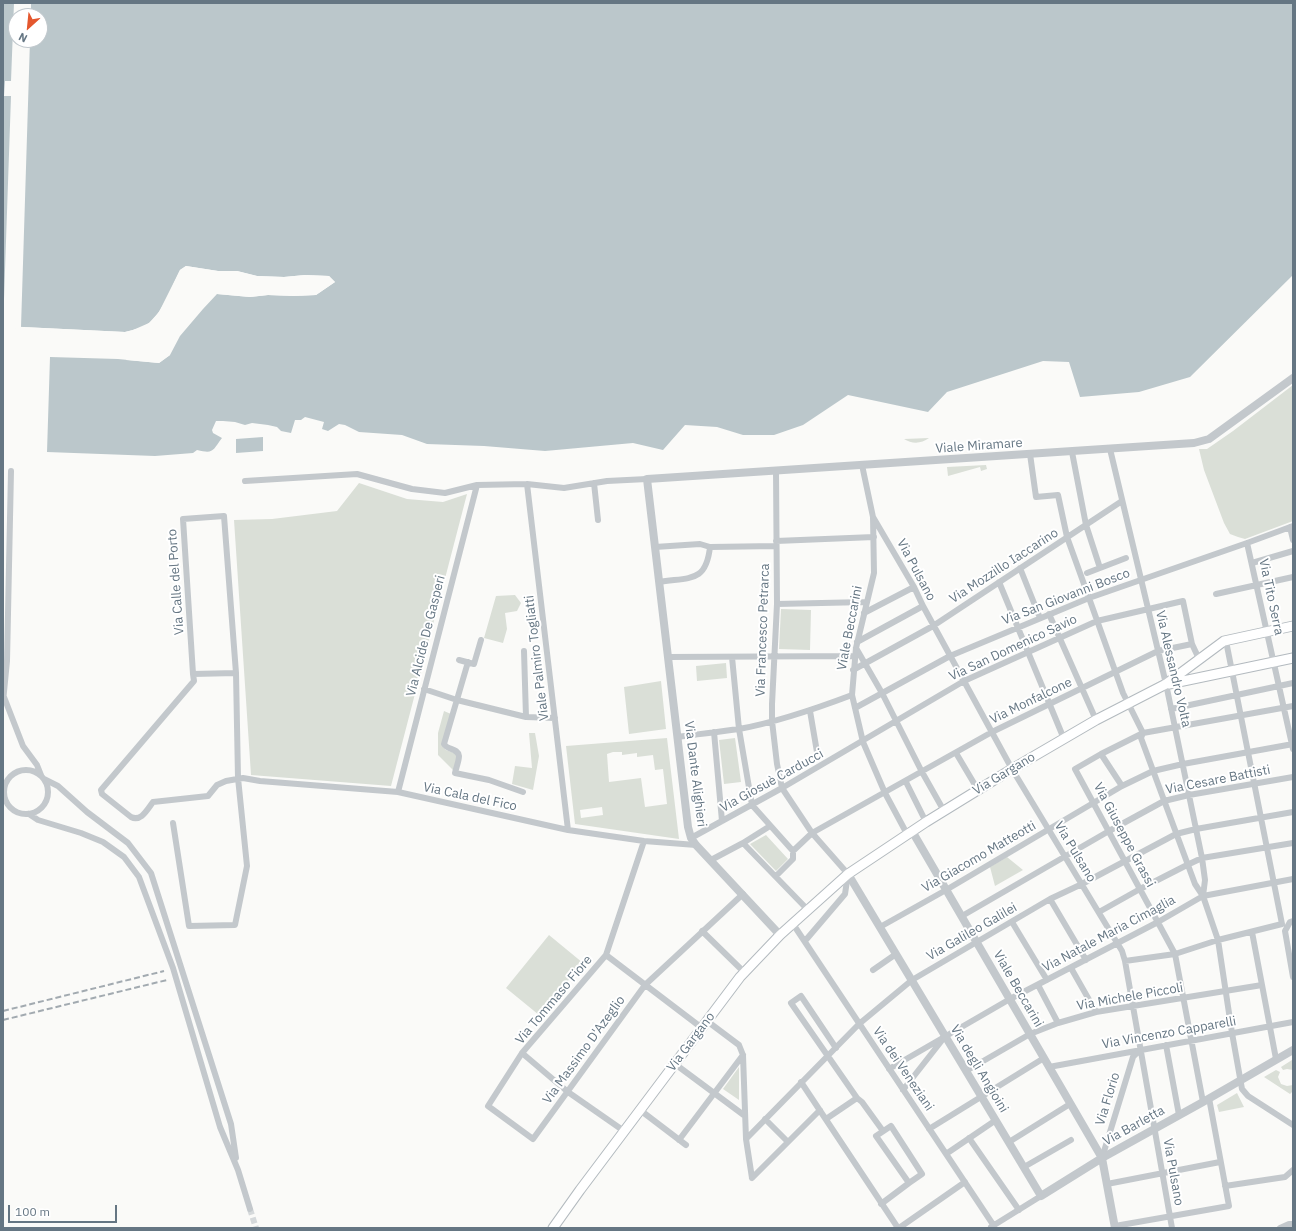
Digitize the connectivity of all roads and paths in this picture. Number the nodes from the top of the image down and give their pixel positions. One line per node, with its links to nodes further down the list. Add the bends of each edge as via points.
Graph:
1 (1293, 378): 2 (street, Viale Miramare, via 1209,439 1194,443)
2 (1110, 449): 3 (street, Viale Miramare); 13 (street, Via Alessandro Volta)
3 (1072, 452): 4 (street, Viale Miramare); 16 (street)
4 (1030, 454): 5 (street, Viale Miramare); 19 (street, via 1036,497 1058,495)
5 (862, 465): 7 (street, Viale Miramare); 14 (street, Viale Beccarini)
6 (10, 471): 82 (street, via 7,661)
7 (776, 471): 8 (street, Viale Miramare); 22 (street, Via Francesco Petrarca)
8 (647, 479): 10 (street); 23 (street, Via Dante Alighieri)
9 (245, 480): 12 (street, via 357,474 412,489 445,493)
10 (594, 483): 11 (street, via 564,488); 15 (street)
11 (527, 484): 12 (street); 96 (street, Viale Palmiro Togliatti)
12 (477, 485): 80 (street, Via Alcide De Gasperi)
13 (1122, 501): 16 (street, Via Mozzillo Iaccarino); 32 (street, Via Alessandro Volta)
14 (873, 517): 18 (street, Viale Beccarini); 36 (street, Via Pulsano)
15 (598, 520)
16 (1086, 525): 19 (street, Via Mozzillo Iaccarino); 29 (street)
17 (1292, 526): 20 (street); 21 (street, Via San Giovanni Bosco)
18 (874, 537): 22 (street); 39 (street, Viale Beccarini, via 874,573)
19 (1067, 538): 28 (street, Via Mozzillo Iaccarino); 38 (street)
20 (1293, 540)
21 (1248, 543): 27 (street, Via Tito Serra); 32 (street, Via San Giovanni Bosco)
22 (776, 544): 24 (street); 40 (street, Via Francesco Petrarca)
23 (655, 547): 24 (street, via 700,544); 33 (street, Via Dante Alighieri)
24 (710, 547): 33 (street, via 709,560 704,570 696,576)
25 (1293, 551): 27 (street)
26 (1126, 558): 29 (street)
27 (1252, 563): 35 (street, Via Tito Serra)
28 (1020, 568): 34 (street, Via Mozzillo Iaccarino); 45 (street)
29 (1100, 568): 30 (street)
30 (1087, 573)
31 (1293, 577): 35 (street)
32 (1141, 580): 38 (street, Via San Giovanni Bosco); 42 (street, Via Alessandro Volta)
33 (659, 582): 62 (street, Via Dante Alighieri)
34 (999, 582): 47 (street, Via Mozzillo Iaccarino); 49 (street)
35 (1257, 585): 37 (street); 50 (street, Via Tito Serra)
36 (914, 587): 41 (street, Via Pulsano); 43 (street)
37 (1216, 594)
38 (1089, 598): 44 (street, Via San Giovanni Bosco); 46 (street)
39 (866, 602): 40 (street); 43 (street, Viale Beccarini)
40 (777, 604): 59 (street, Via Francesco Petrarca)
41 (923, 606): 47 (street, Via Pulsano); 54 (street)
42 (1148, 609): 46 (street, Via San Domenico Savio); 53 (street, Via San Domenico Savio, via 1183,601); 58 (street, Via Alessandro Volta)
43 (864, 613): 54 (street, Viale Beccarini)
44 (1049, 614): 45 (street, Via San Giovanni Bosco); 51 (street)
45 (1040, 618): 49 (street, Via San Giovanni Bosco)
46 (1097, 621): 51 (street, Via San Domenico Savio); 72 (street)
47 (933, 626): 61 (street, Via Pulsano); 69 (street, Via Mozzillo Iaccarino)
48 (1293, 626): 50 (main road)
49 (1018, 628): 57 (street); 61 (street, Via San Giovanni Bosco)
50 (1267, 631): 65 (main road, via 1224,641); 68 (street, Via Tito Serra)
51 (1060, 638): 57 (street, Via San Domenico Savio); 79 (street)
52 (481, 640): 67 (street, via 474,664)
53 (1192, 644): 58 (street, Via Monfalcone); 65 (street)
54 (857, 645): 60 (street, Viale Beccarini); 69 (street)
55 (1227, 646): 71 (street)
56 (524, 651): 95 (street)
57 (1028, 652): 75 (street, Via San Domenico Savio); 88 (street)
58 (1158, 652): 72 (street, Via Monfalcone); 77 (street, Via Alessandro Volta)
59 (774, 656): 60 (street); 63 (street); 98 (street, Via Francesco Petrarca)
60 (855, 656): 70 (street, Viale Beccarini)
61 (950, 656): 75 (street, Via Pulsano); 81 (street, Via San Giovanni Bosco)
62 (668, 657): 63 (street); 105 (street, Via Dante Alighieri)
63 (732, 657): 101 (street)
64 (1293, 658): 68 (main road)
65 (1199, 659): 77 (main road)
66 (459, 660): 67 (street)
67 (468, 662): 85 (street)
68 (1274, 662): 71 (main road); 78 (street, Via Tito Serra)
69 (866, 664): 70 (street, Via Mozzillo Iaccarino); 81 (street)
70 (854, 670): 83 (street, Viale Beccarini)
71 (1232, 671): 77 (main road); 84 (street)
72 (1116, 672): 79 (street, Via Monfalcone); 87 (street)
73 (236, 673): 74 (street); 74 (street, Via Calle del Porto, via 224,516 183,519); 119 (street, Via Calle del Porto)
74 (193, 674): 119 (street, Via Calle del Porto, via 194,681 102,790 102,794 136,819 140,818 153,802 208,796 216,785)
75 (964, 681): 99 (street, Via San Domenico Savio); 103 (street, Via Pulsano)
76 (1293, 683): 78 (street)
77 (1166, 684): 87 (main road, Via Gargano); 92 (street, Via Alessandro Volta)
78 (1279, 686): 84 (street); 90 (street, Via Tito Serra)
79 (1082, 688): 88 (street, Via Monfalcone); 97 (street)
80 (424, 689): 85 (street); 126 (street, Via Alcide De Gasperi)
81 (882, 693): 91 (street, Via San Giovanni Bosco); 99 (street)
82 (3, 695): 86 (street); 118 (street, via 23,746 37,765)
83 (852, 695): 91 (street, Viale Beccarini); 93 (street)
84 (1237, 695): 92 (street); 94 (street)
85 (457, 700): 95 (street); 127 (street, via 444,744 458,753 455,773 489,780)
86 (3, 702)
87 (1129, 703): 97 (main road, Via Gargano); 104 (street)
88 (1050, 704): 103 (street, Via Monfalcone); 106 (street)
89 (1293, 706): 90 (street)
90 (1284, 707): 94 (street); 108 (street, Via Tito Serra)
91 (855, 708): 107 (street, Viale Beccarini)
92 (1171, 710): 100 (street, Via Alessandro Volta)
93 (810, 711): 98 (street); 109 (street)
94 (1241, 714): 100 (street); 111 (street)
95 (526, 717): 96 (street)
96 (555, 718): 143 (street, Viale Palmiro Togliatti)
97 (1096, 720): 106 (main road, Via Gargano)
98 (772, 721): 101 (street); 124 (street, Via Francesco Petrarca)
99 (896, 722): 107 (street, Via San Domenico Savio); 116 (street)
100 (1175, 727): 104 (street); 113 (street, Via Alessandro Volta)
101 (739, 729): 102 (street); 132 (street)
102 (714, 732): 105 (street); 137 (street)
103 (992, 732): 110 (street, Via Monfalcone); 114 (street, Via Pulsano)
104 (1143, 733): 112 (street); 115 (street, via 1141,738)
105 (677, 737): 149 (street, Via Dante Alighieri, via 688,827)
106 (1064, 739): 114 (main road, Via Gargano)
107 (863, 742): 124 (street, Via Giosuè Carducci); 128 (street, Viale Beccarini)
108 (1293, 746): 111 (street, Via Giacomo Matteotti)
109 (817, 752)
110 (956, 753): 116 (street, Via Monfalcone); 125 (street)
111 (1248, 753): 113 (street, Via Giacomo Matteotti); 121 (street)
112 (1102, 754): 122 (street); 131 (street, Via Giuseppe Grassi, via 1075,769)
113 (1182, 764): 115 (street, Via Giacomo Matteotti); 129 (street, Via Alessandro Volta)
114 (1012, 769): 125 (main road, Via Gargano); 142 (street, Via Pulsano)
115 (1153, 771): 122 (street, Via Giacomo Matteotti); 130 (street)
116 (922, 772): 120 (street, Via Monfalcone); 133 (street)
117 (1293, 776): 121 (street, Via Cesare Battisti)
118 (42, 777): 123 (street, via 30,770 18,771 8,778); 135 (street, via 48,793 45,803 39,810); 257 (street, via 58,786 128,842 151,873 231,1124)
119 (238, 778): 126 (street, Via Cala del Fico); 138 (street, Via Calle del Porto, via 247,866 235,925 189,926)
120 (906, 782): 128 (street, Via Monfalcone); 139 (street)
121 (1254, 784): 129 (street, Via Cesare Battisti); 136 (street)
122 (1122, 786): 131 (street, Via Giacomo Matteotti)
123 (4, 787): 135 (street, via 5,800 11,808)
124 (782, 788): 132 (street, Via Giosuè Carducci); 146 (street)
125 (978, 790): 133 (main road, Via Gargano)
126 (398, 792): 143 (street, Via Cala del Fico)
127 (523, 792)
128 (885, 793): 145 (street, Viale Beccarini); 146 (street, Via Monfalcone)
129 (1189, 795): 130 (street, Via Cesare Battisti); 141 (street, Via Alessandro Volta)
130 (1164, 801): 144 (street, Via Cesare Battisti); 147 (street)
131 (1094, 803): 142 (street, Via Giacomo Matteotti); 144 (street, Via Giuseppe Grassi)
132 (752, 805): 137 (street, Via Giosuè Carducci); 140 (street)
133 (944, 811): 139 (main road, Via Gargano)
134 (1293, 812): 136 (street, Via Galileo Galilei)
135 (29, 814): 257 (street, via 38,820 81,832 103,842 124,857 139,877 173,968 220,1127)
136 (1261, 817): 141 (street, Via Galileo Galilei); 152 (street)
137 (722, 821): 149 (street, Via Giosuè Carducci)
138 (173, 822)
139 (926, 822): 145 (main road, Via Gargano)
140 (770, 826): 150 (street); 153 (street)
141 (1196, 828): 147 (street, Via Galileo Galilei); 155 (street, Via Alessandro Volta)
142 (1049, 829): 154 (street, Via Pulsano); 165 (street, Via Giacomo Matteotti)
143 (568, 830): 148 (street, Via Cala del Fico)
144 (1109, 831): 154 (street, Via Cesare Battisti); 157 (street, Via Giuseppe Grassi)
145 (910, 832): 159 (main road, Via Gargano); 165 (street, Viale Beccarini)
146 (812, 833): 153 (street, Via Monfalcone); 159 (street)
147 (1176, 834): 157 (street, Via Galileo Galilei); 158 (street)
148 (644, 841): 149 (street, Via Cala del Fico); 186 (street, Via Tommaso Fiore)
149 (694, 841): 156 (street, Via Dante Alighieri)
150 (743, 843): 156 (street); 160 (street)
151 (1293, 843): 152 (street)
152 (1267, 847): 155 (street); 162 (street)
153 (793, 851): 160 (street, Via Monfalcone, via 793,859)
154 (1065, 856): 163 (street, Via Pulsano); 171 (street, Via Cesare Battisti)
155 (1202, 858): 158 (street); 167 (street, Via Alessandro Volta)
156 (711, 860): 166 (street, Via Dante Alighieri)
157 (1125, 862): 163 (street, Via Galileo Galilei); 164 (street, Via Giuseppe Grassi)
158 (1187, 865): 164 (street); 167 (street, via 1195,884)
159 (848, 874): 169 (main road, Via Gargano); 176 (street, Via degli Angioini); 181 (street, via 845,894)
160 (776, 876): 169 (street)
161 (1293, 878): 162 (street, Via Natale Maria Cimaglia)
162 (1274, 882): 167 (street, Via Natale Maria Cimaglia); 178 (street, via 1282,924)
163 (1082, 884): 168 (street, Via Galileo Galilei); 170 (street, Via Pulsano)
164 (1140, 889): 170 (street); 173 (street, Via Giuseppe Grassi)
165 (946, 890): 171 (street, Viale Beccarini); 176 (street, Via Giacomo Matteotti)
166 (743, 894): 177 (street, Via Massimo D'Azeglio); 179 (street, Via Dante Alighieri)
167 (1204, 896): 173 (street, Via Natale Maria Cimaglia); 180 (street)
168 (1050, 899): 172 (street, Via Galileo Galilei); 187 (street)
169 (808, 910): 175 (main road, Via Gargano)
170 (1099, 912): 183 (street, Via Pulsano)
171 (962, 916): 182 (street, Viale Beccarini)
172 (1012, 922): 182 (street, Via Galileo Galilei); 194 (street)
173 (1158, 922): 183 (street, Via Natale Maria Cimaglia); 185 (street, Via Giuseppe Grassi)
174 (1292, 922): 192 (street, via 1285,932)
175 (793, 924): 179 (main road, Via Gargano); 181 (street, Via dei Veneziani)
176 (880, 927): 184 (street, Via degli Angioini)
177 (702, 931): 191 (street); 195 (street, Via Massimo D'Azeglio)
178 (1252, 932): 180 (street); 197 (street)
179 (780, 935): 191 (main road, Via Gargano)
180 (1218, 940): 185 (street); 198 (street)
181 (805, 941): 206 (street, Via dei Veneziani)
182 (977, 942): 193 (street, Via Galileo Galilei); 200 (street, Viale Beccarini)
183 (1117, 943): 187 (street, Via Natale Maria Cimaglia); 188 (street, Via Pulsano)
184 (896, 954): 190 (street); 193 (street, Via degli Angioini)
185 (1175, 954): 188 (street); 199 (street, Via Giuseppe Grassi)
186 (606, 955): 195 (street); 216 (street, Via Tommaso Fiore)
187 (1086, 960): 189 (street, Via Natale Maria Cimaglia)
188 (1125, 961): 201 (street, Via Pulsano)
189 (1071, 968): 194 (street, Via Natale Maria Cimaglia); 202 (street)
190 (874, 970)
191 (744, 972): 205 (main road, Via Gargano)
192 (1293, 975)
193 (912, 980): 206 (street, Via Galileo Galilei); 210 (street, Via degli Angioini)
194 (1048, 980): 196 (street, Via Natale Maria Cimaglia)
195 (645, 985): 205 (street); 228 (street, Via Massimo D'Azeglio)
196 (1038, 985): 200 (street, Via Natale Maria Cimaglia); 204 (street)
197 (1262, 985): 198 (street, Via Michele Piccoli); 207 (street)
198 (1226, 991): 199 (street, Via Michele Piccoli); 208 (street)
199 (1183, 998): 201 (street, Via Michele Piccoli); 211 (street, Via Giuseppe Grassi)
200 (1010, 1000): 209 (street, Viale Beccarini); 210 (street, Via Natale Maria Cimaglia)
201 (1133, 1007): 202 (street, Via Michele Piccoli); 214 (street, Via Pulsano)
202 (1096, 1012): 204 (street, Via Michele Piccoli)
203 (1293, 1022): 207 (street, Via Vincenzo Capparelli)
204 (1058, 1023): 209 (street, Via Michele Piccoli)
205 (704, 1024): 217 (street, via 739,1045); 221 (main road, Via Gargano)
206 (859, 1024): 213 (street, Via Galileo Galilei); 223 (street, Via dei Veneziani)
207 (1270, 1026): 208 (street, Via Vincenzo Capparelli); 220 (street)
208 (1232, 1033): 211 (street, Via Vincenzo Capparelli); 225 (street)
209 (1030, 1034): 219 (street, Viale Beccarini); 224 (street, Via Michele Piccoli)
210 (946, 1036): 223 (street, Via Natale Maria Cimaglia); 224 (street, Via degli Angioini); 227 (street, Via Natale Maria Cimaglia)
211 (1191, 1040): 212 (street, Via Vincenzo Capparelli); 232 (street, Via Giuseppe Grassi)
212 (1166, 1045): 214 (street, Via Vincenzo Capparelli); 236 (street)
213 (836, 1048): 218 (street, Via Galileo Galilei); 218 (street, via 801,996 791,1003)
214 (1140, 1050): 222 (street, Via Vincenzo Capparelli); 243 (street, Via Pulsano); 254 (street, Via Florio, via 1133,1057)
215 (1293, 1050): 220 (street, Via Barletta)
216 (522, 1053): 228 (street, Via Tommaso Fiore); 228 (street, Via Massimo D'Azeglio, via 488,1106 533,1139)
217 (743, 1054): 229 (street); 237 (street)
218 (827, 1056): 226 (street, Via Galileo Galilei); 231 (street)
219 (1044, 1058): 222 (street, Viale Beccarini); 230 (street)
220 (1276, 1059): 225 (street, Via Barletta)
221 (675, 1064): 229 (street); 234 (main road, Via Gargano)
222 (1049, 1067): 233 (street, Viale Beccarini)
223 (889, 1069): 227 (street, Via dei Veneziani)
224 (966, 1071): 230 (street, Via degli Angioini)
225 (1241, 1080): 232 (street, Via Barletta); 241 (street, via 1242,1089 1248,1096)
226 (802, 1082): 235 (street); 238 (street, Via Galileo Galilei)
227 (903, 1090): 242 (street, Via dei Veneziani)
228 (568, 1092): 244 (street, Via Tommaso Fiore)
229 (714, 1093): 237 (street); 248 (street)
230 (981, 1096): 240 (street, Via degli Angioini); 242 (street)
231 (857, 1098): 239 (street); 245 (street)
232 (1206, 1100): 236 (street, Via Barletta); 255 (street, Via Giuseppe Grassi)
233 (1070, 1104): 251 (street); 254 (street, Viale Beccarini)
234 (640, 1110): 244 (main road, Via Gargano); 248 (street)
235 (820, 1110): 239 (street); 250 (street)
236 (1179, 1115): 243 (street, Via Barletta)
237 (745, 1116): 247 (street)
238 (765, 1119): 247 (street, Via Galileo Galilei); 250 (street)
239 (826, 1119): 265 (street)
240 (996, 1120): 246 (street); 251 (street, Via degli Angioini)
241 (1293, 1125)
242 (929, 1129): 253 (street, Via dei Veneziani)
243 (1154, 1130): 254 (street, Via Barletta); 259 (street, Via Pulsano)
244 (624, 1131): 271 (main road, Via Gargano)
245 (883, 1131): 261 (street, via 876,1136); 261 (street, via 891,1126 922,1174)
246 (969, 1138): 253 (street); 267 (street)
247 (746, 1139): 250 (street, via 752,1178)
248 (679, 1140): 252 (street)
249 (1071, 1140): 256 (street)
250 (788, 1142)
251 (1009, 1142): 256 (street, Via degli Angioini)
252 (686, 1145)
253 (946, 1154): 260 (street, Via dei Veneziani)
254 (1102, 1158): 262 (street, Via Florio); 264 (street, Via Barletta)
255 (1220, 1162): 259 (street); 263 (street, Via Giuseppe Grassi)
256 (1024, 1167): 264 (street, Via degli Angioini)
257 (238, 1170): 266 (street)
258 (1293, 1170): 263 (street, via 1285,1177)
259 (1162, 1173): 262 (street); 268 (street, Via Pulsano)
260 (965, 1182): 269 (street, Via dei Veneziani); 272 (street)
261 (909, 1183): 265 (street)
262 (1107, 1184): 270 (street, Via Florio)
263 (1225, 1186): 268 (street, Via Giuseppe Grassi, via 1229,1206)
264 (1041, 1196): 267 (street, Via Barletta)
265 (882, 1204): 272 (street)
266 (250, 1209)
267 (1019, 1210): 269 (street, Via Barletta)
268 (1170, 1216): 270 (street); 273 (street, Via Pulsano)
269 (992, 1227)
270 (1115, 1227)
271 (553, 1228)
272 (899, 1228)
273 (1172, 1228)

